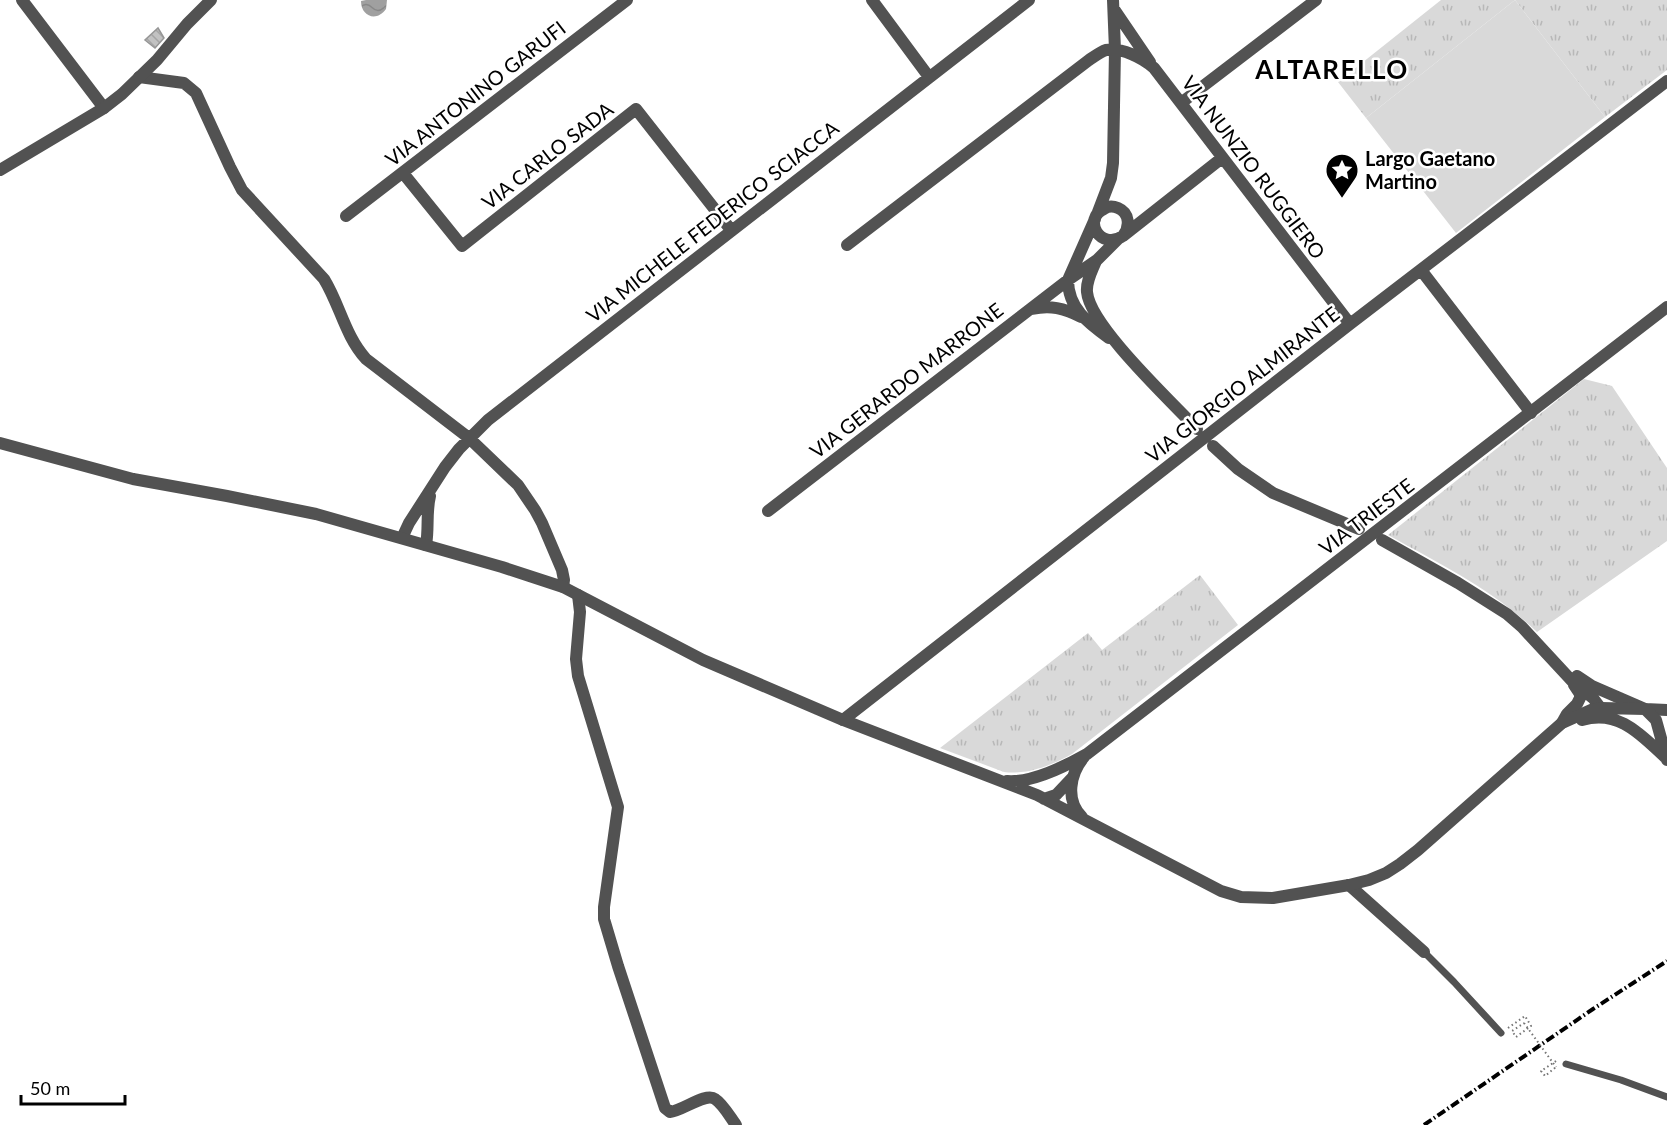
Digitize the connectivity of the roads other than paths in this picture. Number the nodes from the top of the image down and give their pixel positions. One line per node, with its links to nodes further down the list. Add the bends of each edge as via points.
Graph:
1 (22, 0): 14 (street)
2 (211, 0): 10 (street)
3 (627, 0): 17 (street, VIA ANTONINO GARUFI)
4 (872, 0): 11 (street)
5 (1029, 0): 11 (street, VIA MICHELE FEDERICO SCIACCA)
6 (1316, 0): 13 (street)
7 (1113, 4): 8 (street); 9 (street)
8 (1115, 50): 9 (street, VIA NUNZIO RUGGIERO, via 1136,55); 19 (street, via 1113,163); 22 (street, via 1106,50 1089,60)
9 (1154, 68): 13 (street, VIA NUNZIO RUGGIERO)
10 (139, 77): 14 (street); 33 (street, via 184,83 196,93 243,190 324,279 358,350)
11 (929, 77): 20 (street, VIA MICHELE FEDERICO SCIACCA)
12 (1667, 81): 24 (street, VIA GIORGIO ALMIRANTE)
13 (1181, 103): 15 (street, VIA NUNZIO RUGGIERO)
14 (104, 108): 16 (street)
15 (1222, 158): 21 (street, VIA GERARDO MARRONE); 29 (street, VIA NUNZIO RUGGIERO)
16 (0, 170)
17 (404, 173): 18 (street, VIA ANTONINO GARUFI); 20 (street, VIA CARLO SADA, via 462,246 636,109)
18 (346, 216)
19 (1096, 216): 21 (street, via 1098,234 1107,240); 21 (street, via 1107,207 1123,211 1128,221); 25 (street)
20 (730, 230): 33 (street, VIA MICHELE FEDERICO SCIACCA)
21 (1121, 238): 23 (street, VIA GERARDO MARRONE)
22 (847, 245)
23 (1097, 260): 25 (street, VIA GERARDO MARRONE); 30 (street, via 1088,279 1089,302)
24 (1422, 270): 29 (street, VIA GIORGIO ALMIRANTE); 31 (street)
25 (1068, 280): 27 (street, VIA GERARDO MARRONE); 28 (street, via 1070,298)
26 (1667, 308): 31 (street, VIA TRIESTE)
27 (1030, 309): 28 (street, via 1060,308); 37 (street, VIA GERARDO MARRONE)
28 (1083, 319): 30 (street)
29 (1350, 324): 49 (street, VIA GIORGIO ALMIRANTE)
30 (1116, 343): 32 (street)
31 (1531, 413): 54 (street, VIA TRIESTE)
32 (1197, 429)
33 (470, 438): 36 (street, VIA MICHELE FEDERICO SCIACCA); 42 (street, via 507,473 531,504 562,570)
34 (0, 443): 39 (street, via 133,479 316,514)
35 (1213, 446): 38 (street, via 1273,493)
36 (434, 487): 39 (street, VIA MICHELE FEDERICO SCIACCA); 41 (street, via 428,506)
37 (768, 511)
38 (1359, 529)
39 (402, 538): 41 (street)
40 (1382, 540): 44 (street, via 1507,614)
41 (426, 545): 42 (street)
42 (563, 587): 43 (street)
43 (578, 595): 49 (street, via 703,660); 66 (street, via 578,676 618,807 604,907 618,966 665,1108 677,1111 710,1096)
44 (1560, 667): 45 (street); 46 (street)
45 (1572, 681): 48 (street); 50 (street, via 1580,698)
46 (1645, 709): 47 (street); 48 (street); 51 (street)
47 (1667, 710)
48 (1604, 713): 50 (street, via 1592,710); 52 (street); 53 (street)
49 (843, 720): 58 (street)
50 (1562, 723): 52 (street)
51 (1664, 736): 53 (street, via 1657,740); 55 (street)
52 (1545, 737): 61 (street, via 1400,864)
53 (1645, 737): 55 (street)
54 (1087, 754): 56 (street); 57 (street)
55 (1666, 759)
56 (1063, 766): 58 (street, via 1018,781); 59 (street, via 1041,785)
57 (1072, 778): 59 (street, via 1056,795); 60 (street, via 1073,800)
58 (998, 781): 59 (street)
59 (1044, 799): 60 (street)
60 (1083, 819): 61 (street, via 1221,891 1241,897 1273,898)
61 (1349, 885): 62 (street)
62 (1424, 952): 63 (lane)
63 (1501, 1033)
64 (1566, 1064): 65 (lane)
65 (1667, 1097)
66 (736, 1125)

